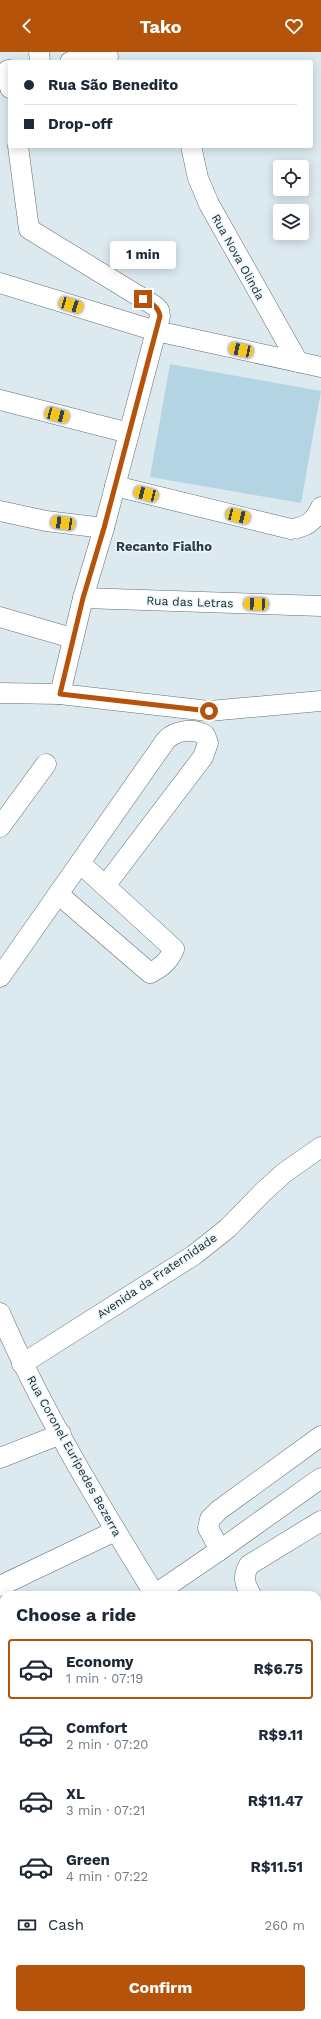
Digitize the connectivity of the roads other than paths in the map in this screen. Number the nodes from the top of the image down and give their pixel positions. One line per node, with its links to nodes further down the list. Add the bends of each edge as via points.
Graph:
1 (108, 57): 2 (street)
2 (85, 60)
3 (18, 148): 6 (street, via 29,229 156,306 160,316)
4 (191, 148): 7 (street, Rua Nova Olinda, via 198,178 209,204)
5 (0, 283): 6 (street)
6 (156, 331): 7 (street); 10 (street)
7 (298, 362): 8 (street)
8 (321, 367)
9 (0, 400): 10 (street)
10 (129, 433): 11 (street)
11 (115, 486): 12 (street, via 291,529 306,526); 14 (street)
12 (321, 507)
13 (0, 511): 14 (street, via 46,521)
14 (104, 528): 15 (street)
15 (83, 598): 16 (street, Rua das Letras); 18 (street)
16 (321, 606)
17 (0, 617): 18 (street)
18 (72, 638): 20 (street)
19 (0, 693): 20 (street)
20 (60, 694): 21 (street, via 209,711)
21 (321, 701)
22 (46, 764): 23 (street)
23 (0, 827)
24 (80, 863): 25 (street); 25 (street, via 166,740 179,732 199,731 205,734 208,743 203,757); 26 (street)
25 (105, 886): 26 (street, via 174,949 162,967 150,973)
26 (58, 894): 27 (street)
27 (0, 977)
28 (321, 1147): 30 (street, Avenida da Fraternidade, via 284,1173 228,1228 194,1255)
29 (0, 1313): 30 (street, Rua Coronel Eurípedes Bezerra)
30 (22, 1364): 31 (street, Rua Coronel Eurípedes Bezerra)
31 (61, 1434): 33 (street); 36 (street, Rua Coronel Eurípedes Bezerra)
32 (321, 1436): 37 (street, via 210,1519 208,1528)
33 (0, 1458)
34 (321, 1478): 37 (street)
35 (321, 1521): 41 (street, via 249,1565 245,1571 244,1582)
36 (115, 1531): 38 (street); 39 (street, Rua Coronel Eurípedes Bezerra)
37 (220, 1550): 40 (street)
38 (0, 1586)
39 (152, 1591)
40 (161, 1591)
41 (250, 1591)

